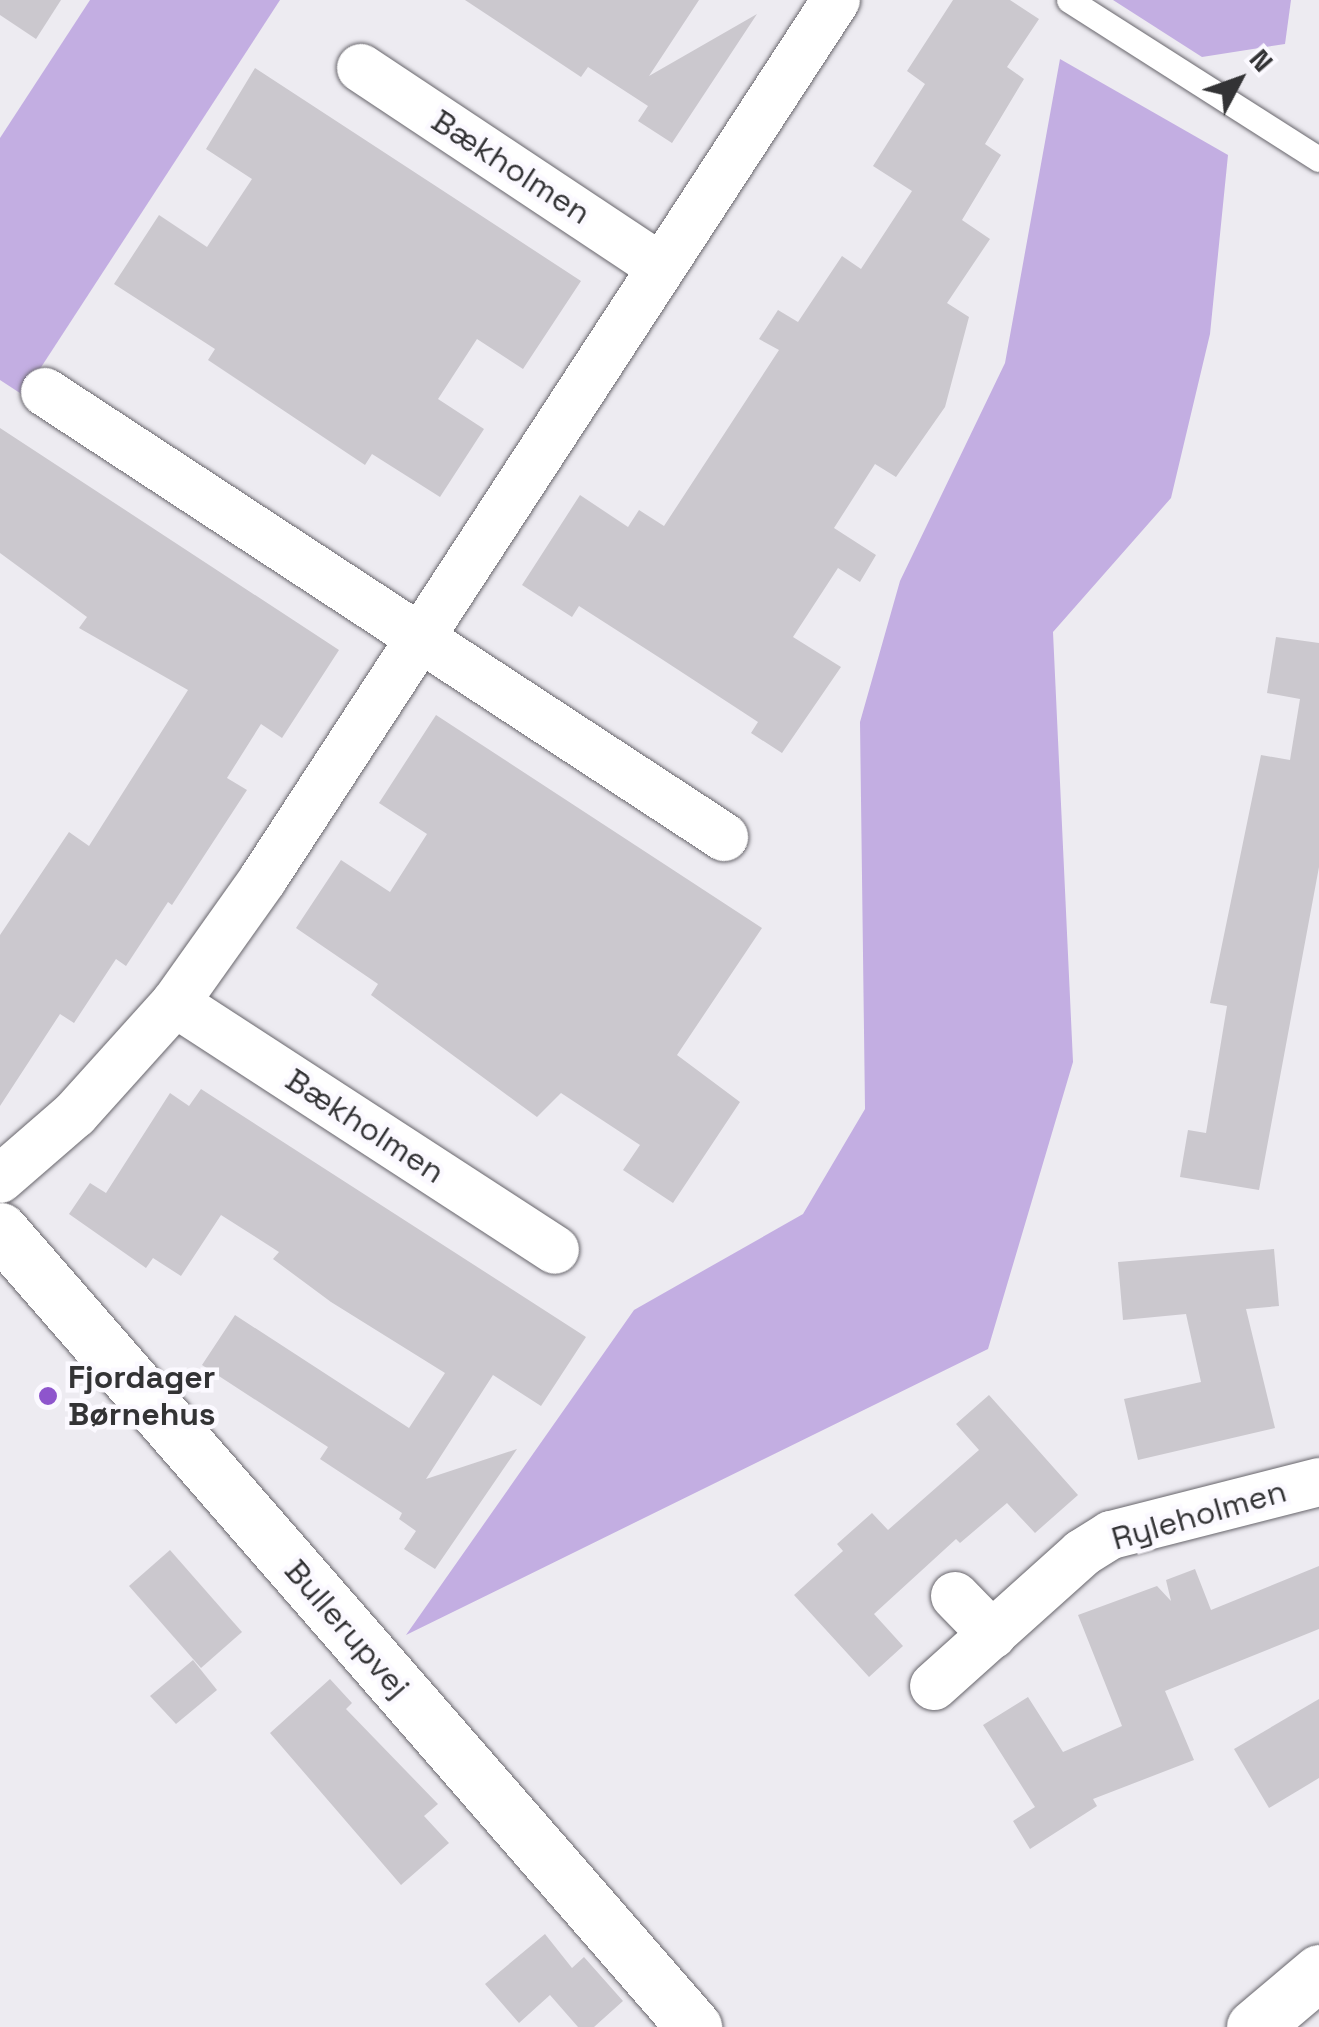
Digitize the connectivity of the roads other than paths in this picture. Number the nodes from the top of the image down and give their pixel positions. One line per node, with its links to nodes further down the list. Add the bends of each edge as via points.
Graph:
1 (836, 0): 5 (street)
2 (1069, 0): 4 (lane)
3 (361, 68): 5 (street, Bækholmen)
4 (1319, 160)
5 (661, 267): 7 (street)
6 (44, 392): 7 (street)
7 (420, 638): 8 (street); 9 (street)
8 (724, 837)
9 (175, 1003): 10 (street, via 75,1114); 12 (street, Bækholmen)
10 (0, 1179)
11 (0, 1230): 18 (street, Bullerupvej)
12 (555, 1250)
13 (1319, 1482): 15 (street, Ryleholmen, via 1111,1535)
14 (955, 1596): 15 (street)
15 (993, 1635): 16 (street, Ryleholmen)
16 (934, 1686)
17 (1319, 1972): 19 (street)
18 (694, 2027)
19 (1254, 2027)

